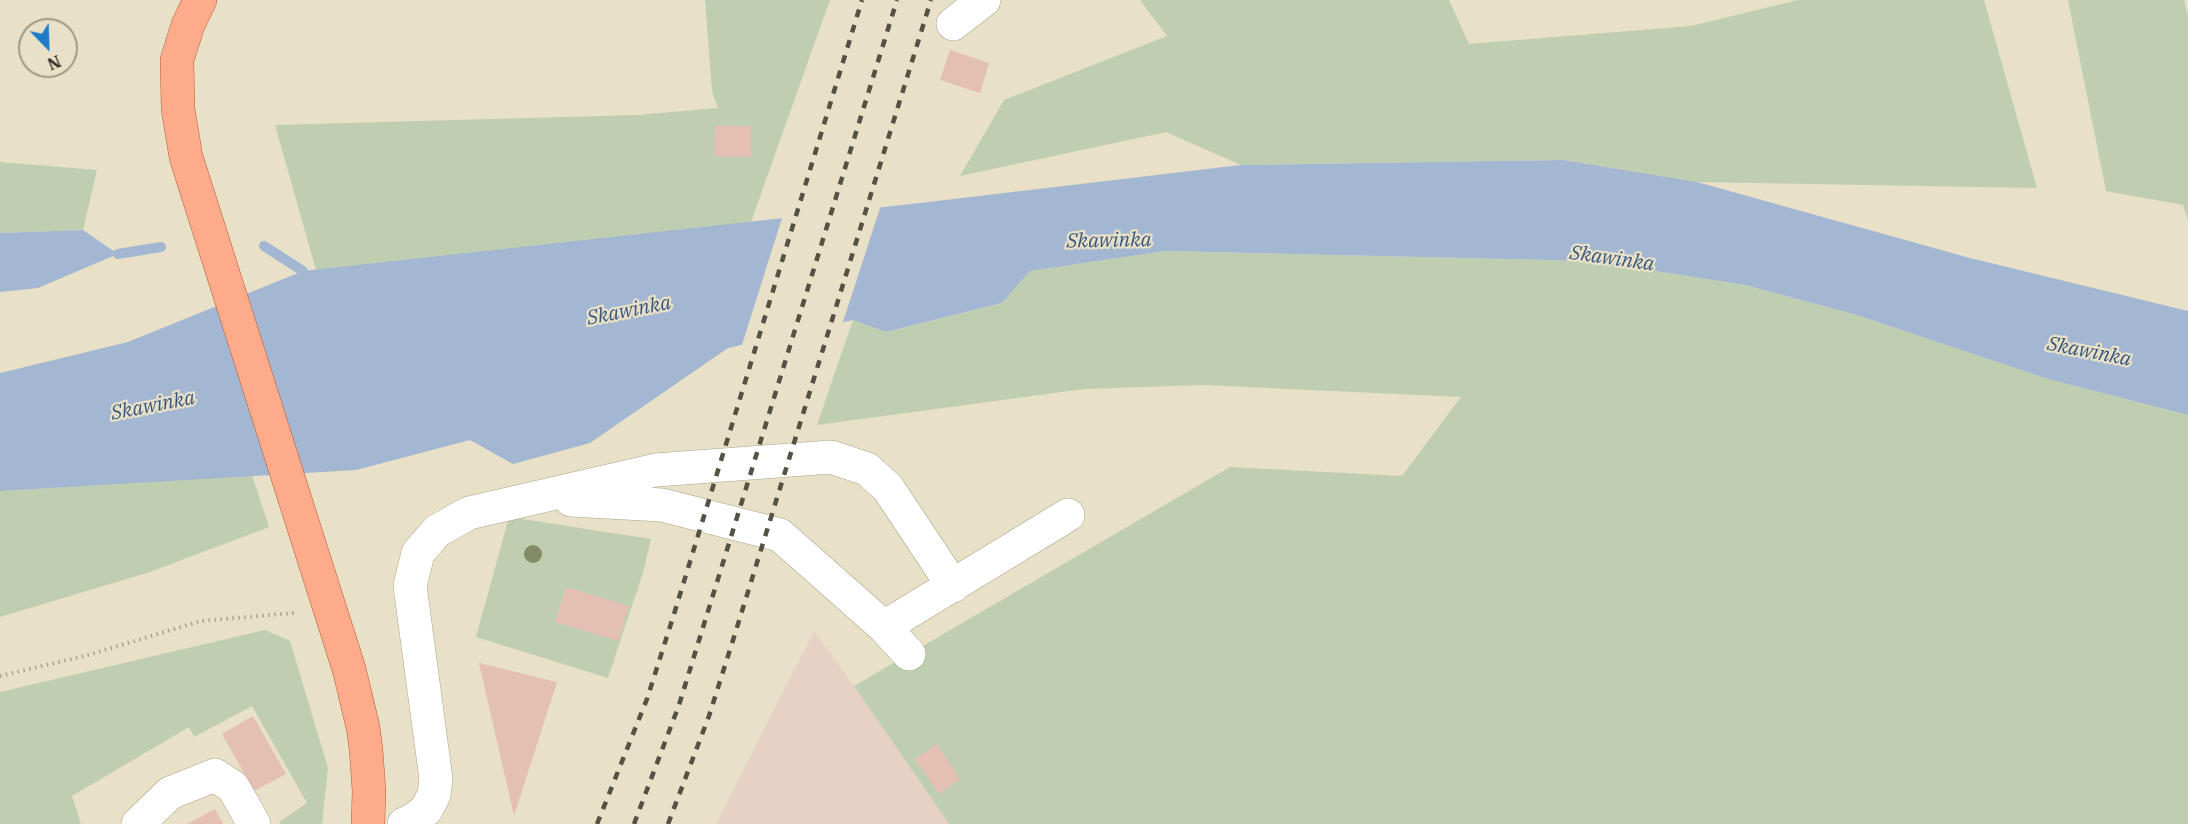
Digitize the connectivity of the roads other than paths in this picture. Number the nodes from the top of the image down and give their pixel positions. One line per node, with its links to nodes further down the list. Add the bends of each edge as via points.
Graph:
1 (200, 0): 11 (main road, via 177,60 178,109 186,157 349,669 363,727)
2 (984, 0): 3 (lane)
3 (953, 24)
4 (533, 498): 6 (lane, via 656,470 831,457 867,469 888,488); 7 (lane, via 662,505 780,535); 12 (lane, via 469,513 437,531 418,553 410,586 436,779 434,795 426,810)
5 (1068, 515): 6 (lane)
6 (953, 586): 7 (lane)
7 (884, 627): 8 (lane)
8 (909, 654)
9 (138, 824): 10 (lane, via 170,792 215,775 233,787)
10 (254, 824)
11 (368, 824)
12 (404, 824)

